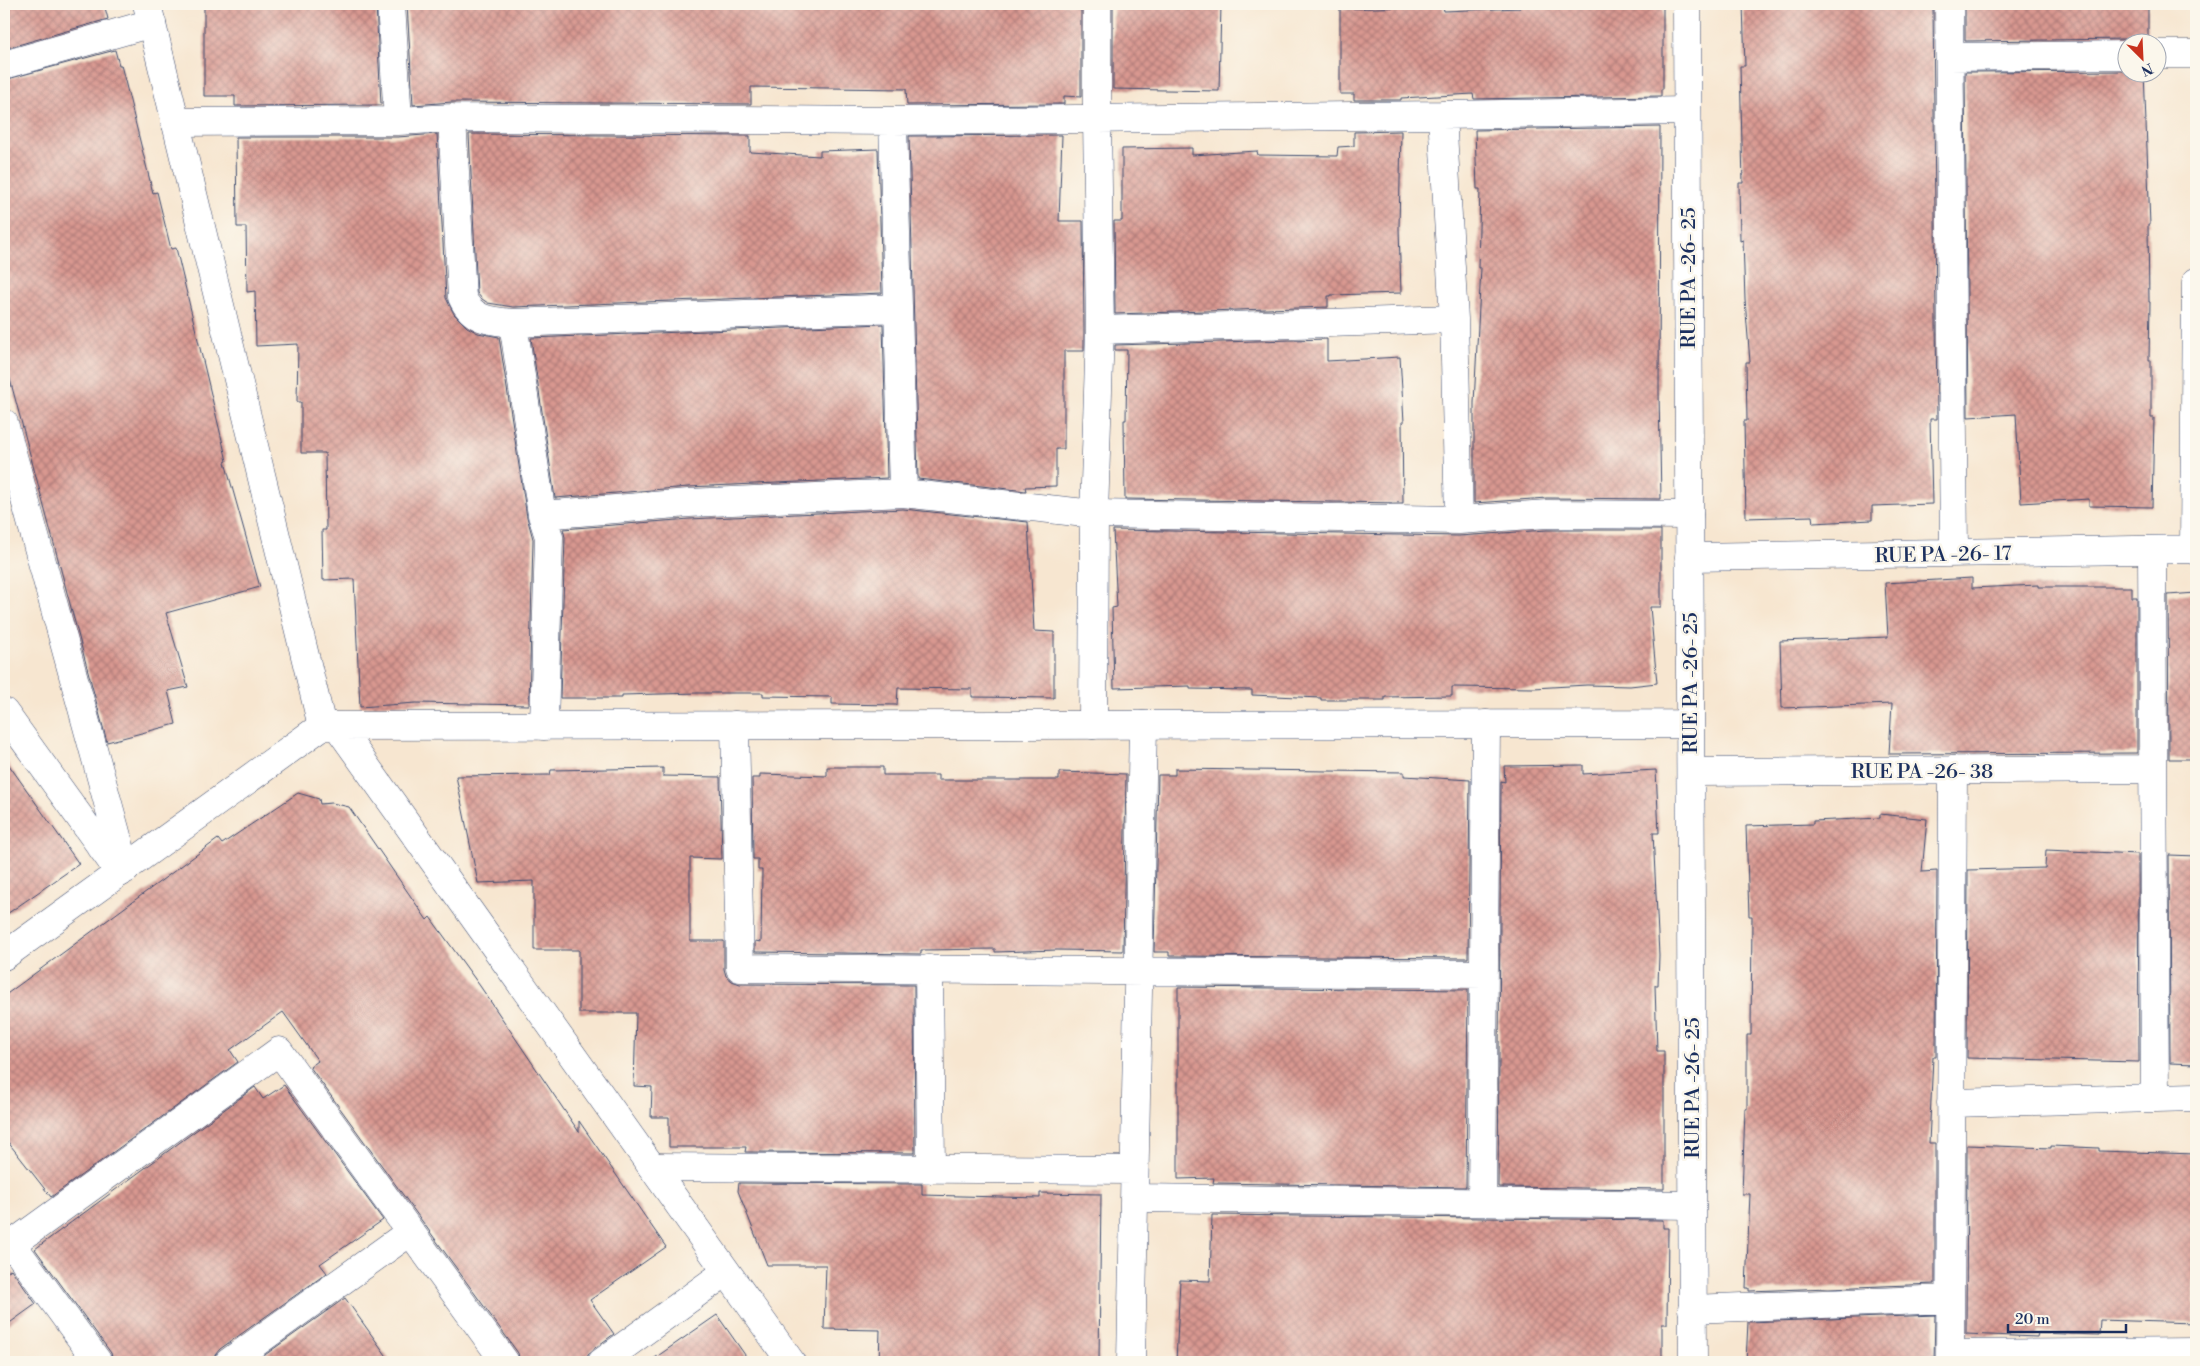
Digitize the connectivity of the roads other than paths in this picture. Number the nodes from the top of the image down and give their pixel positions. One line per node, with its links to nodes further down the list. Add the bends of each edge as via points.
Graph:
1 (391, 4): 15 (street)
2 (1098, 4): 14 (street)
3 (1687, 4): 11 (street, RUE PA -26- 25)
4 (1949, 4): 9 (street)
5 (149, 14): 10 (street); 16 (street)
6 (2168, 54): 7 (street)
7 (2196, 54)
8 (2118, 55): 9 (street)
9 (1950, 57): 32 (street)
10 (4, 65)
11 (1687, 110): 12 (street); 28 (street, RUE PA -26- 25)
12 (1442, 116): 14 (street); 21 (street)
13 (452, 118): 15 (street); 17 (street); 22 (street, via 462,297 467,309 477,316)
14 (1097, 118): 17 (street); 23 (street)
15 (398, 121): 16 (street)
16 (175, 122): 41 (street)
17 (893, 122): 20 (street)
18 (2196, 282): 19 (street)
19 (2196, 293): 30 (street)
20 (898, 308): 22 (street); 25 (street)
21 (1454, 319): 23 (street); 29 (street)
22 (513, 324): 27 (street)
23 (1100, 330): 26 (street)
24 (4, 422): 45 (street)
25 (903, 493): 26 (street); 27 (street, via 689,503)
26 (1094, 514): 29 (street); 37 (street)
27 (542, 515): 39 (street, via 549,538)
28 (1689, 515): 29 (street, via 1547,514); 33 (street, RUE PA -26- 25)
29 (1460, 520)
30 (2195, 550): 31 (street, RUE PA -26- 17)
31 (2152, 551): 32 (street, RUE PA -26- 17); 42 (street)
32 (1954, 553): 33 (street, RUE PA -26- 17)
33 (1689, 557): 36 (street, RUE PA -26- 25)
34 (4, 712): 45 (street)
35 (1486, 724): 36 (street); 38 (street); 49 (street)
36 (1690, 724): 44 (street, RUE PA -26- 25)
37 (1093, 725): 38 (street); 40 (street)
38 (1143, 725): 48 (street)
39 (544, 726): 40 (street); 41 (street)
40 (735, 726): 47 (street, via 740,968)
41 (330, 727): 45 (street); 53 (street)
42 (2153, 769): 43 (street, RUE PA -26- 38); 50 (street)
43 (1953, 770): 44 (street, RUE PA -26- 38); 52 (street)
44 (1691, 772): 58 (street, RUE PA -26- 25)
45 (123, 871): 46 (street)
46 (4, 956)
47 (929, 969): 48 (street); 54 (street)
48 (1139, 971): 49 (street); 55 (street)
49 (1484, 974): 57 (street)
50 (2155, 1098): 51 (street); 52 (street)
51 (2196, 1098)
52 (1951, 1103): 62 (street)
53 (652, 1167): 54 (street); 61 (street)
54 (931, 1169): 55 (street)
55 (1134, 1170): 56 (street)
56 (1134, 1198): 57 (street); 71 (street)
57 (1482, 1202): 58 (street)
58 (1692, 1205): 63 (street, RUE PA -26- 25)
59 (410, 1232): 60 (street, via 278,1052); 67 (street); 68 (street)
60 (8, 1247): 66 (street)
61 (726, 1272): 69 (street); 70 (street)
62 (1950, 1299): 63 (street); 65 (street)
63 (1692, 1309): 72 (street, RUE PA -26- 25)
64 (2196, 1352): 65 (street)
65 (1950, 1358)
66 (98, 1362)
67 (229, 1362)
68 (505, 1362)
69 (602, 1362)
70 (791, 1362)
71 (1131, 1362)
72 (1693, 1362)

